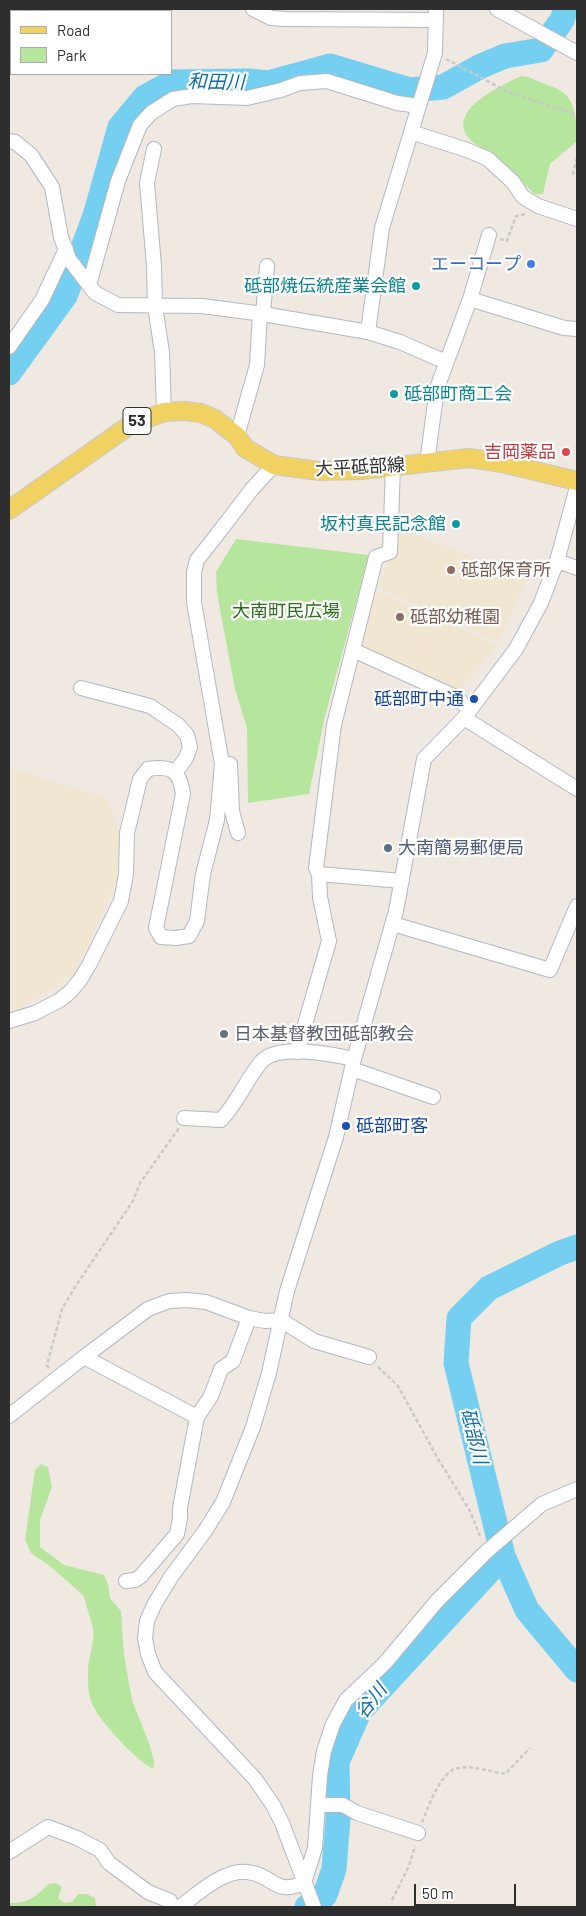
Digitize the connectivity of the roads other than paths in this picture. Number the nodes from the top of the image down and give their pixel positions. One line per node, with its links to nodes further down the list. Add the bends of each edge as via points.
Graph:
1 (253, 9): 3 (street, via 271,18 286,19)
2 (496, 9): 4 (street)
3 (436, 14): 5 (street, via 435,53)
4 (577, 53)
5 (419, 106): 6 (street); 13 (street, via 398,103 327,81 300,82 247,98 192,96 173,99 151,113 140,125 118,181)
6 (411, 132): 9 (street, via 488,159 513,182 523,197 538,206); 18 (street, via 382,228)
7 (9, 140): 11 (street, via 31,155 52,187)
8 (154, 149): 15 (street, via 147,183)
9 (577, 219)
10 (489, 235): 14 (street)
11 (67, 254): 13 (street); 19 (street, via 42,300)
12 (267, 266): 16 (street)
13 (87, 282): 15 (street, via 95,293 118,305)
14 (470, 299): 17 (street, via 564,328); 20 (street)
15 (155, 306): 16 (street, via 202,306); 21 (street, via 162,352)
16 (262, 314): 18 (street); 22 (street, via 257,364)
17 (577, 329)
18 (368, 332): 20 (street)
19 (9, 347)
20 (446, 362): 23 (street, via 437,388)
21 (164, 412): 22 (main road, 大平砥部線 / 53, via 201,414 215,419); 28 (main road, 大平砥部線 / 53, via 130,425)
22 (237, 436): 24 (main road, 大平砥部線 / 53, via 245,448)
23 (426, 462): 25 (main road, 大平砥部線 / 53); 26 (main road, 大平砥部線 / 53, via 469,458)
24 (274, 465): 25 (main road, 大平砥部線 / 53, via 319,472); 34 (street, via 197,560 194,572 194,602)
25 (394, 466): 31 (street, via 390,552 376,557)
26 (577, 481)
27 (577, 487): 29 (street)
28 (9, 510)
29 (557, 561): 30 (street); 33 (street, via 541,603 516,649)
30 (577, 568)
31 (353, 650): 33 (street, via 456,697); 38 (street, via 334,725 316,868)
32 (81, 688): 35 (street, via 150,706 178,725 187,735 190,747)
33 (467, 714): 36 (street); 39 (street, via 424,759)
34 (222, 764): 35 (street, via 217,820 203,874 197,921 189,936 176,938 162,937 156,928 183,794 181,780); 37 (street, via 230,764 232,811)
35 (175, 773): 43 (street, via 160,767 148,769 140,779 127,833 122,901 80,980 60,1000 35,1013)
36 (577, 789)
37 (238, 833)
38 (319, 874): 39 (street); 44 (street, via 329,941)
39 (402, 881): 42 (street)
40 (577, 906): 41 (street)
41 (574, 922): 42 (street, via 550,970)
42 (393, 924): 45 (street)
43 (9, 1021)
44 (297, 1052): 45 (street, via 324,1052); 47 (street, via 283,1051 262,1061 221,1120)
45 (353, 1064): 46 (street); 49 (street, via 336,1137 287,1291)
46 (433, 1097)
47 (184, 1118)
48 (249, 1318): 49 (street); 50 (street, via 206,1302 169,1301 148,1309); 53 (street, via 233,1361 222,1369 211,1396)
49 (282, 1320): 51 (street, via 314,1341); 59 (street, via 254,1427 222,1502 154,1605 145,1638 155,1672 255,1779 274,1805)
50 (84, 1357): 52 (street); 53 (street)
51 (369, 1357)
52 (9, 1416)
53 (197, 1417): 55 (street, via 177,1534 141,1576)
54 (577, 1489): 56 (street, via 542,1504 488,1551 437,1601 385,1663 346,1700 324,1751 320,1776)
55 (126, 1581)
56 (322, 1805): 57 (street, via 342,1805); 59 (street)
57 (418, 1834)
58 (9, 1852): 60 (street, via 48,1827 100,1850 109,1863 148,1892 170,1901)
59 (306, 1888): 61 (street, via 276,1886 264,1876 246,1872 230,1875 204,1887); 62 (street)
60 (170, 1907)
61 (180, 1907)
62 (314, 1907)

